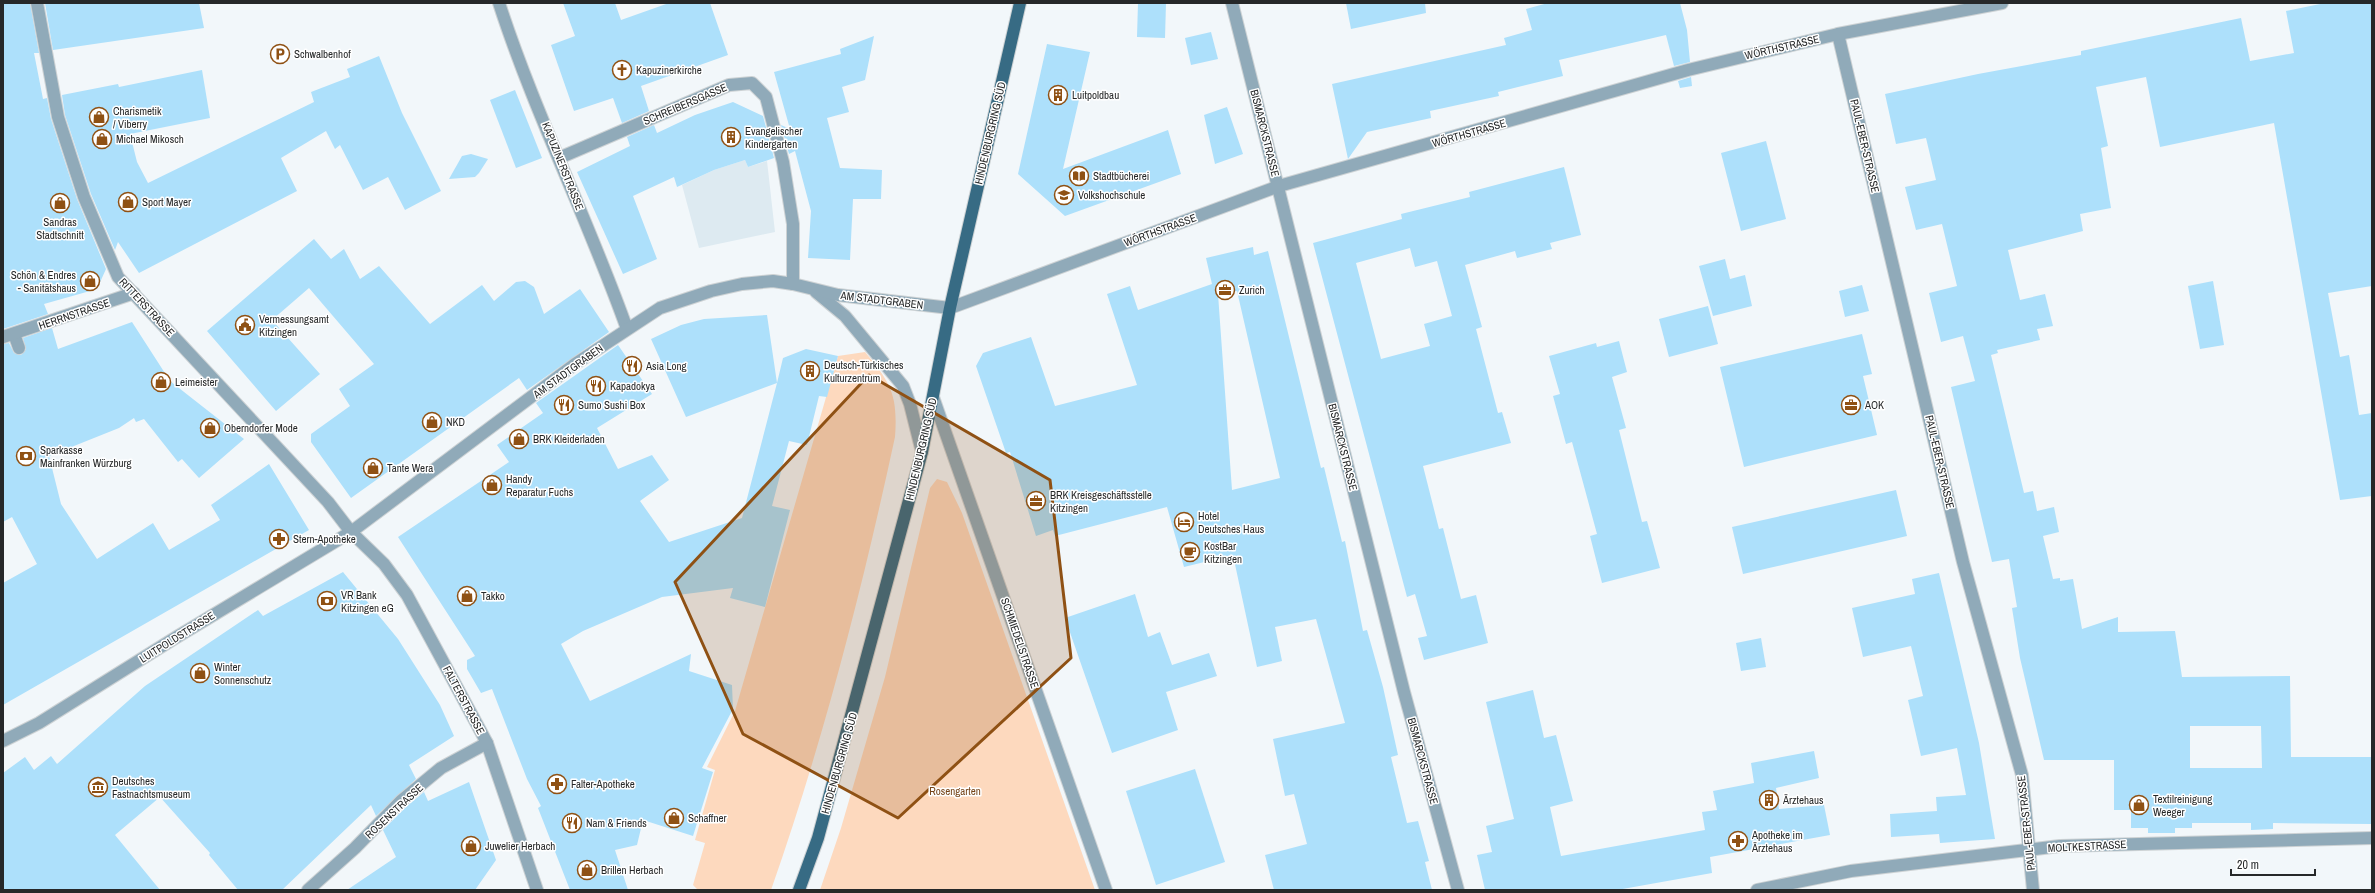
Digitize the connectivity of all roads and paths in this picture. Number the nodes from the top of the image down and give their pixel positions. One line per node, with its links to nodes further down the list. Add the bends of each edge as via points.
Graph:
1 (37, 3): 11 (street, RITTERSTRASSE, via 58,117 84,197 118,277)
2 (499, 3): 7 (street, KAPUZINERSTRASSE)
3 (1020, 3): 12 (main road, HINDENBURGRING SÜD)
4 (1232, 3): 8 (street, BISMARCKSTRASSE)
5 (2002, 3): 6 (street, WÖRTHSTRASSE)
6 (1838, 34): 8 (street, WÖRTHSTRASSE, via 1688,70); 22 (street, PAUL-EBER-STRASSE, via 1964,562 2022,774)
7 (559, 158): 9 (street, SCHREIBERSGASSE, via 729,85 752,83 766,97 783,162 793,224); 13 (street, KAPUZINERSTRASSE, via 603,262)
8 (1279, 186): 12 (street, WÖRTHSTRASSE); 27 (street, BISMARCKSTRASSE, via 1404,692)
9 (793, 284): 10 (street, AM STADTGRABEN); 13 (street, AM STADTGRABEN, via 773,281 711,291 660,308)
10 (814, 290): 12 (street, AM STADTGRABEN); 17 (street, AM STADTGRABEN, via 845,316 903,386)
11 (134, 293): 14 (street, HERRNSTRASSE); 18 (street, RITTERSTRASSE, via 328,502)
12 (950, 308): 16 (main road, HINDENBURGRING SÜD)
13 (627, 329): 18 (street, AM STADTGRABEN, via 575,364)
14 (9, 336): 15 (street, HERRNSTRASSE)
15 (19, 348)
16 (933, 397): 17 (main road, HINDENBURGRING SÜD); 26 (street, SCHMIEDELSTRASSE)
17 (922, 452): 25 (main road, HINDENBURGRING SÜD, via 818,838)
18 (351, 532): 19 (street, LUITPOLDSTRASSE, via 39,723); 20 (street, FALTERSTRASSE, via 384,564 407,594)
19 (3, 741)
20 (487, 743): 23 (street, ROSENSTRASSE, via 441,768); 24 (street, FALTERSTRASSE)
21 (2372, 838): 22 (street, MOLTKESTRASSE, via 2060,846)
22 (2030, 851): 28 (street, MOLTKESTRASSE, via 1851,871); 29 (street, PAUL-EBER-STRASSE)
23 (308, 890)
24 (537, 890)
25 (798, 890)
26 (1106, 890)
27 (1458, 890)
28 (1757, 890)
29 (2033, 890)

